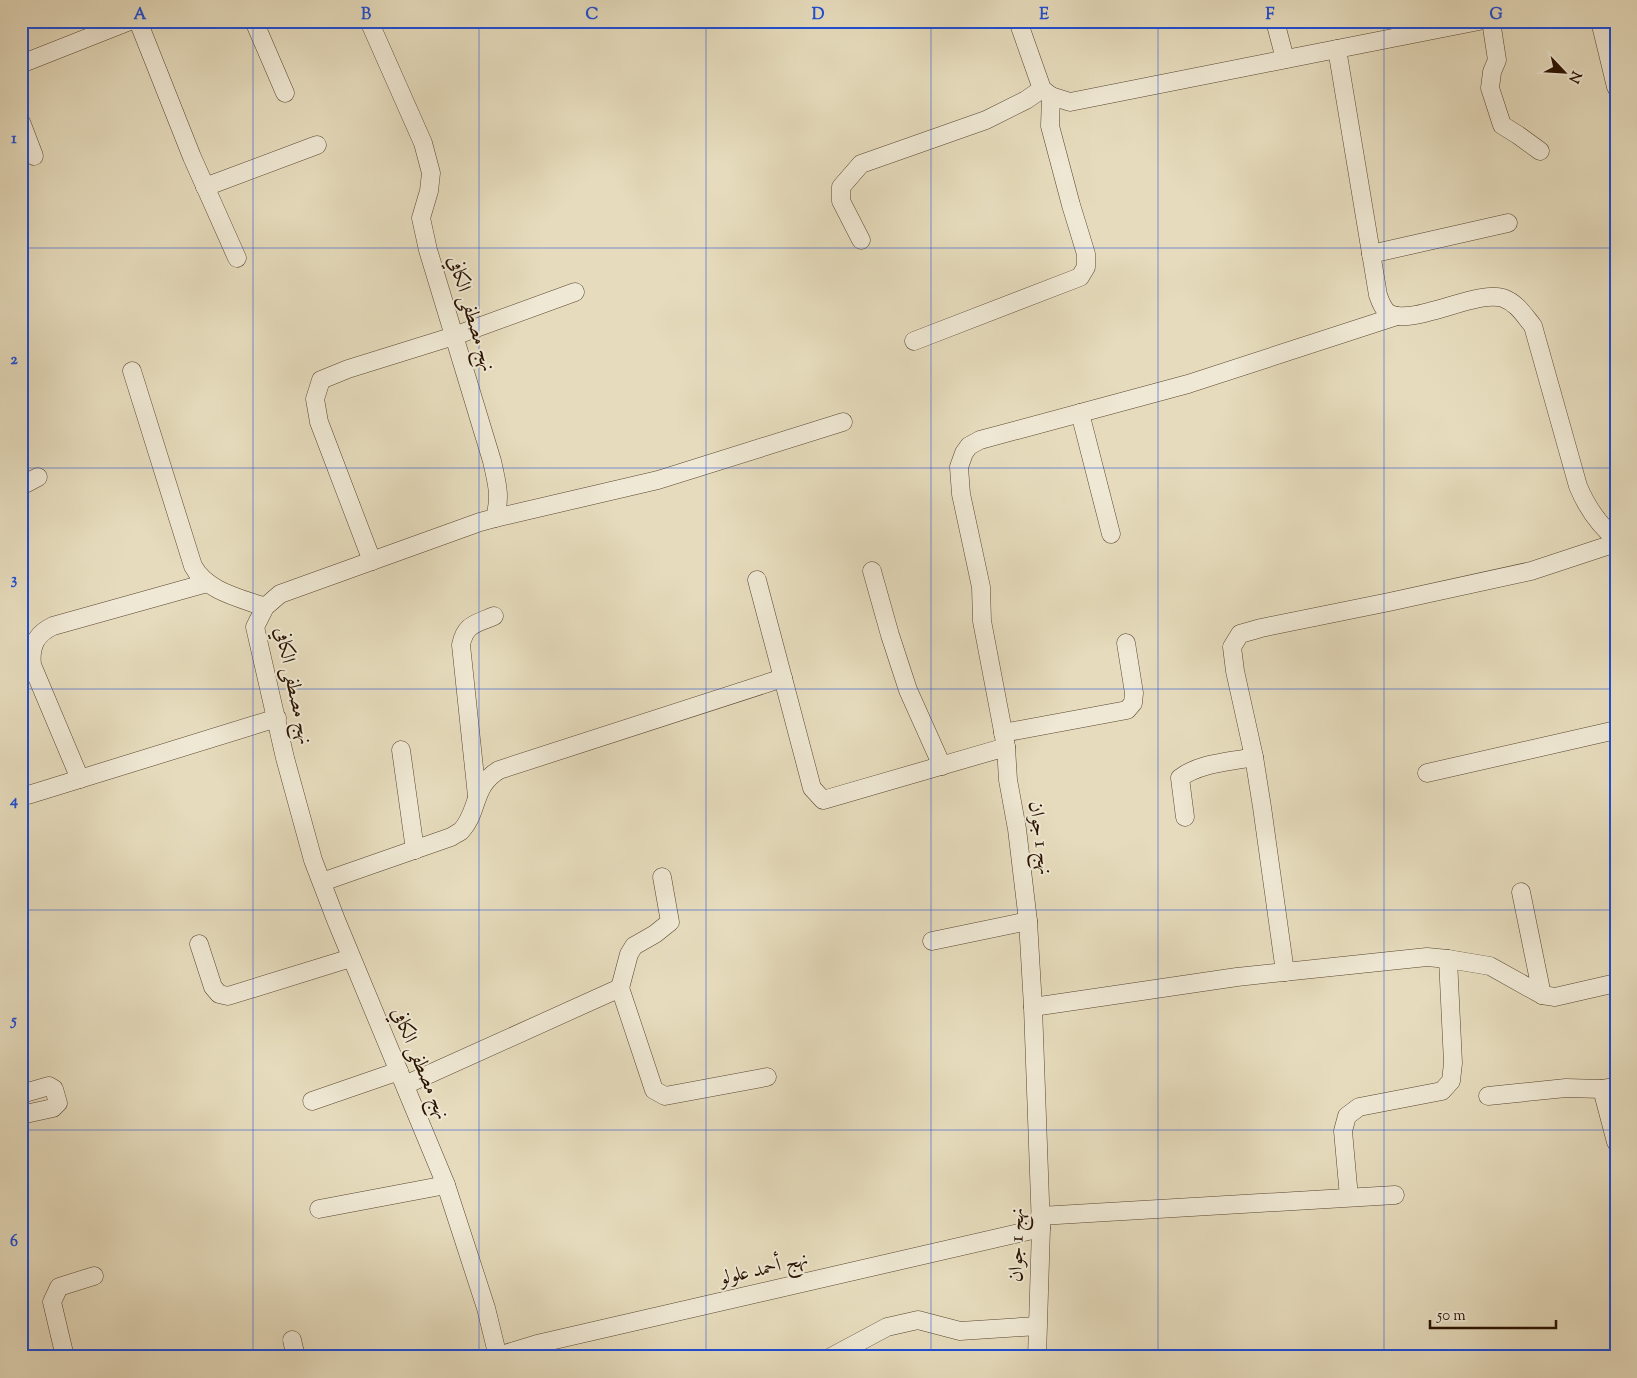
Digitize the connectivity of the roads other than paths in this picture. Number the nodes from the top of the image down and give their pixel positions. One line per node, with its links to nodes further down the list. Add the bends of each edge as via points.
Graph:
1 (130, 21): 12 (street)
2 (138, 21): 20 (street)
3 (254, 21): 14 (street)
4 (369, 21): 27 (street, نهج مصطفى الكافي, via 423,144 431,173 421,218)
5 (1018, 21): 15 (street)
6 (1275, 21): 11 (street)
7 (1491, 21): 18 (street, via 1497,60 1490,88 1502,125)
8 (1600, 21): 13 (street)
9 (1472, 22): 10 (street)
10 (1337, 49): 11 (street); 23 (street)
11 (1285, 59): 15 (street, via 1070,102)
12 (21, 64)
13 (1616, 86)
14 (285, 93)
15 (1046, 93): 22 (street, via 986,120 861,164 841,188 841,201); 28 (street, via 1050,126 1086,254 1086,267 1080,277)
16 (21, 122): 19 (street)
17 (317, 145): 20 (street)
18 (1540, 152)
19 (34, 156)
20 (206, 187): 24 (street)
21 (1508, 223): 23 (street)
22 (861, 240)
23 (1371, 254): 26 (street, via 1382,306)
24 (237, 258)
25 (575, 292): 27 (street)
26 (1397, 316): 30 (street, نهج 1 جوان, via 1188,384); 36 (street, نهج 1 جوان, via 1413,316 1487,297 1502,297 1518,306 1533,326 1578,486 1586,505)
27 (454, 336): 34 (street, نهج مصطفى الكافي, via 494,469 499,493); 38 (street, via 321,380 315,399 319,422)
28 (914, 341)
29 (132, 372): 41 (street, via 193,566)
30 (1080, 413): 35 (street); 48 (street, نهج 1 جوان, via 980,440 969,446 959,467)
31 (843, 422): 34 (street, via 658,480)
32 (38, 477): 33 (street)
33 (21, 486)
34 (495, 518): 38 (street, نهج مصطفى الكافي)
35 (1111, 534)
36 (1616, 539)
37 (1616, 544): 50 (street, via 1531,571 1240,634 1232,646)
38 (372, 561): 42 (street, نهج مصطفى الكافي, via 280,594)
39 (872, 571): 51 (street, via 908,690)
40 (757, 580): 45 (street)
41 (207, 583): 42 (street); 53 (street, via 53,626 37,636 32,645 32,665)
42 (265, 607): 46 (street, نهج مصطفى الكافي, via 255,627)
43 (494, 616): 55 (street, via 468,627 461,645)
44 (1126, 643): 48 (street, via 1134,693 1133,703 1127,710)
45 (783, 678): 51 (street, via 812,788 823,800); 55 (street, via 499,770 482,784)
46 (277, 718): 53 (street); 59 (street, نهج مصطفى الكافي, via 313,860)
47 (1616, 730): 52 (street)
48 (1004, 740): 51 (street); 61 (street, نهج 1 جوان)
49 (401, 750): 57 (street)
50 (1254, 758): 56 (street, via 1187,772 1180,778); 66 (street)
51 (942, 766)
52 (1427, 773)
53 (80, 779): 54 (street)
54 (28, 795)
55 (478, 797): 57 (street, via 461,831 451,838)
56 (1185, 817)
57 (415, 850): 59 (street)
58 (662, 877): 68 (street, via 670,922 634,946)
59 (322, 882): 64 (street, نهج مصطفى الكافي)
60 (1521, 892): 69 (street)
61 (1028, 921): 62 (street); 70 (street, نهج 1 جوان)
62 (932, 941)
63 (200, 944): 64 (street, via 213,987 219,994 228,996)
64 (351, 958): 72 (street, نهج مصطفى الكافي)
65 (1448, 959): 66 (street, via 1427,957); 69 (street, via 1490,966); 81 (street, via 1451,1081 1442,1091 1359,1107 1347,1116 1343,1131)
66 (1285, 972): 70 (street)
67 (1616, 983): 69 (street, via 1555,997)
68 (620, 988): 71 (street, via 654,1090 665,1096); 72 (street)
69 (1542, 995)
70 (1034, 1007): 83 (street, نهج 1 جوان)
71 (767, 1077)
72 (402, 1078): 76 (street); 79 (street, نهج مصطفى الكافي)
73 (1609, 1088): 75 (street, via 1566,1088); 78 (street)
74 (21, 1094): 77 (street, via 49,1086 54,1088 58,1103 53,1108)
75 (1488, 1096)
76 (312, 1101)
77 (21, 1114)
78 (1616, 1142)
79 (446, 1185): 82 (street); 86 (street, نهج مصطفى الكافي)
80 (1395, 1194): 81 (street, نهج أحمد علولو)
81 (1349, 1197): 83 (street, نهج أحمد علولو)
82 (319, 1209)
83 (1040, 1222): 85 (street, نهج 1 جوان); 86 (street, نهج أحمد علولو)
84 (94, 1276): 87 (street, via 58,1288 52,1302)
85 (1037, 1326): 88 (street, via 960,1331 918,1320 887,1328); 89 (street, نهج 1 جوان)
86 (498, 1356)
87 (65, 1357)
88 (831, 1357)
89 (1037, 1357)

